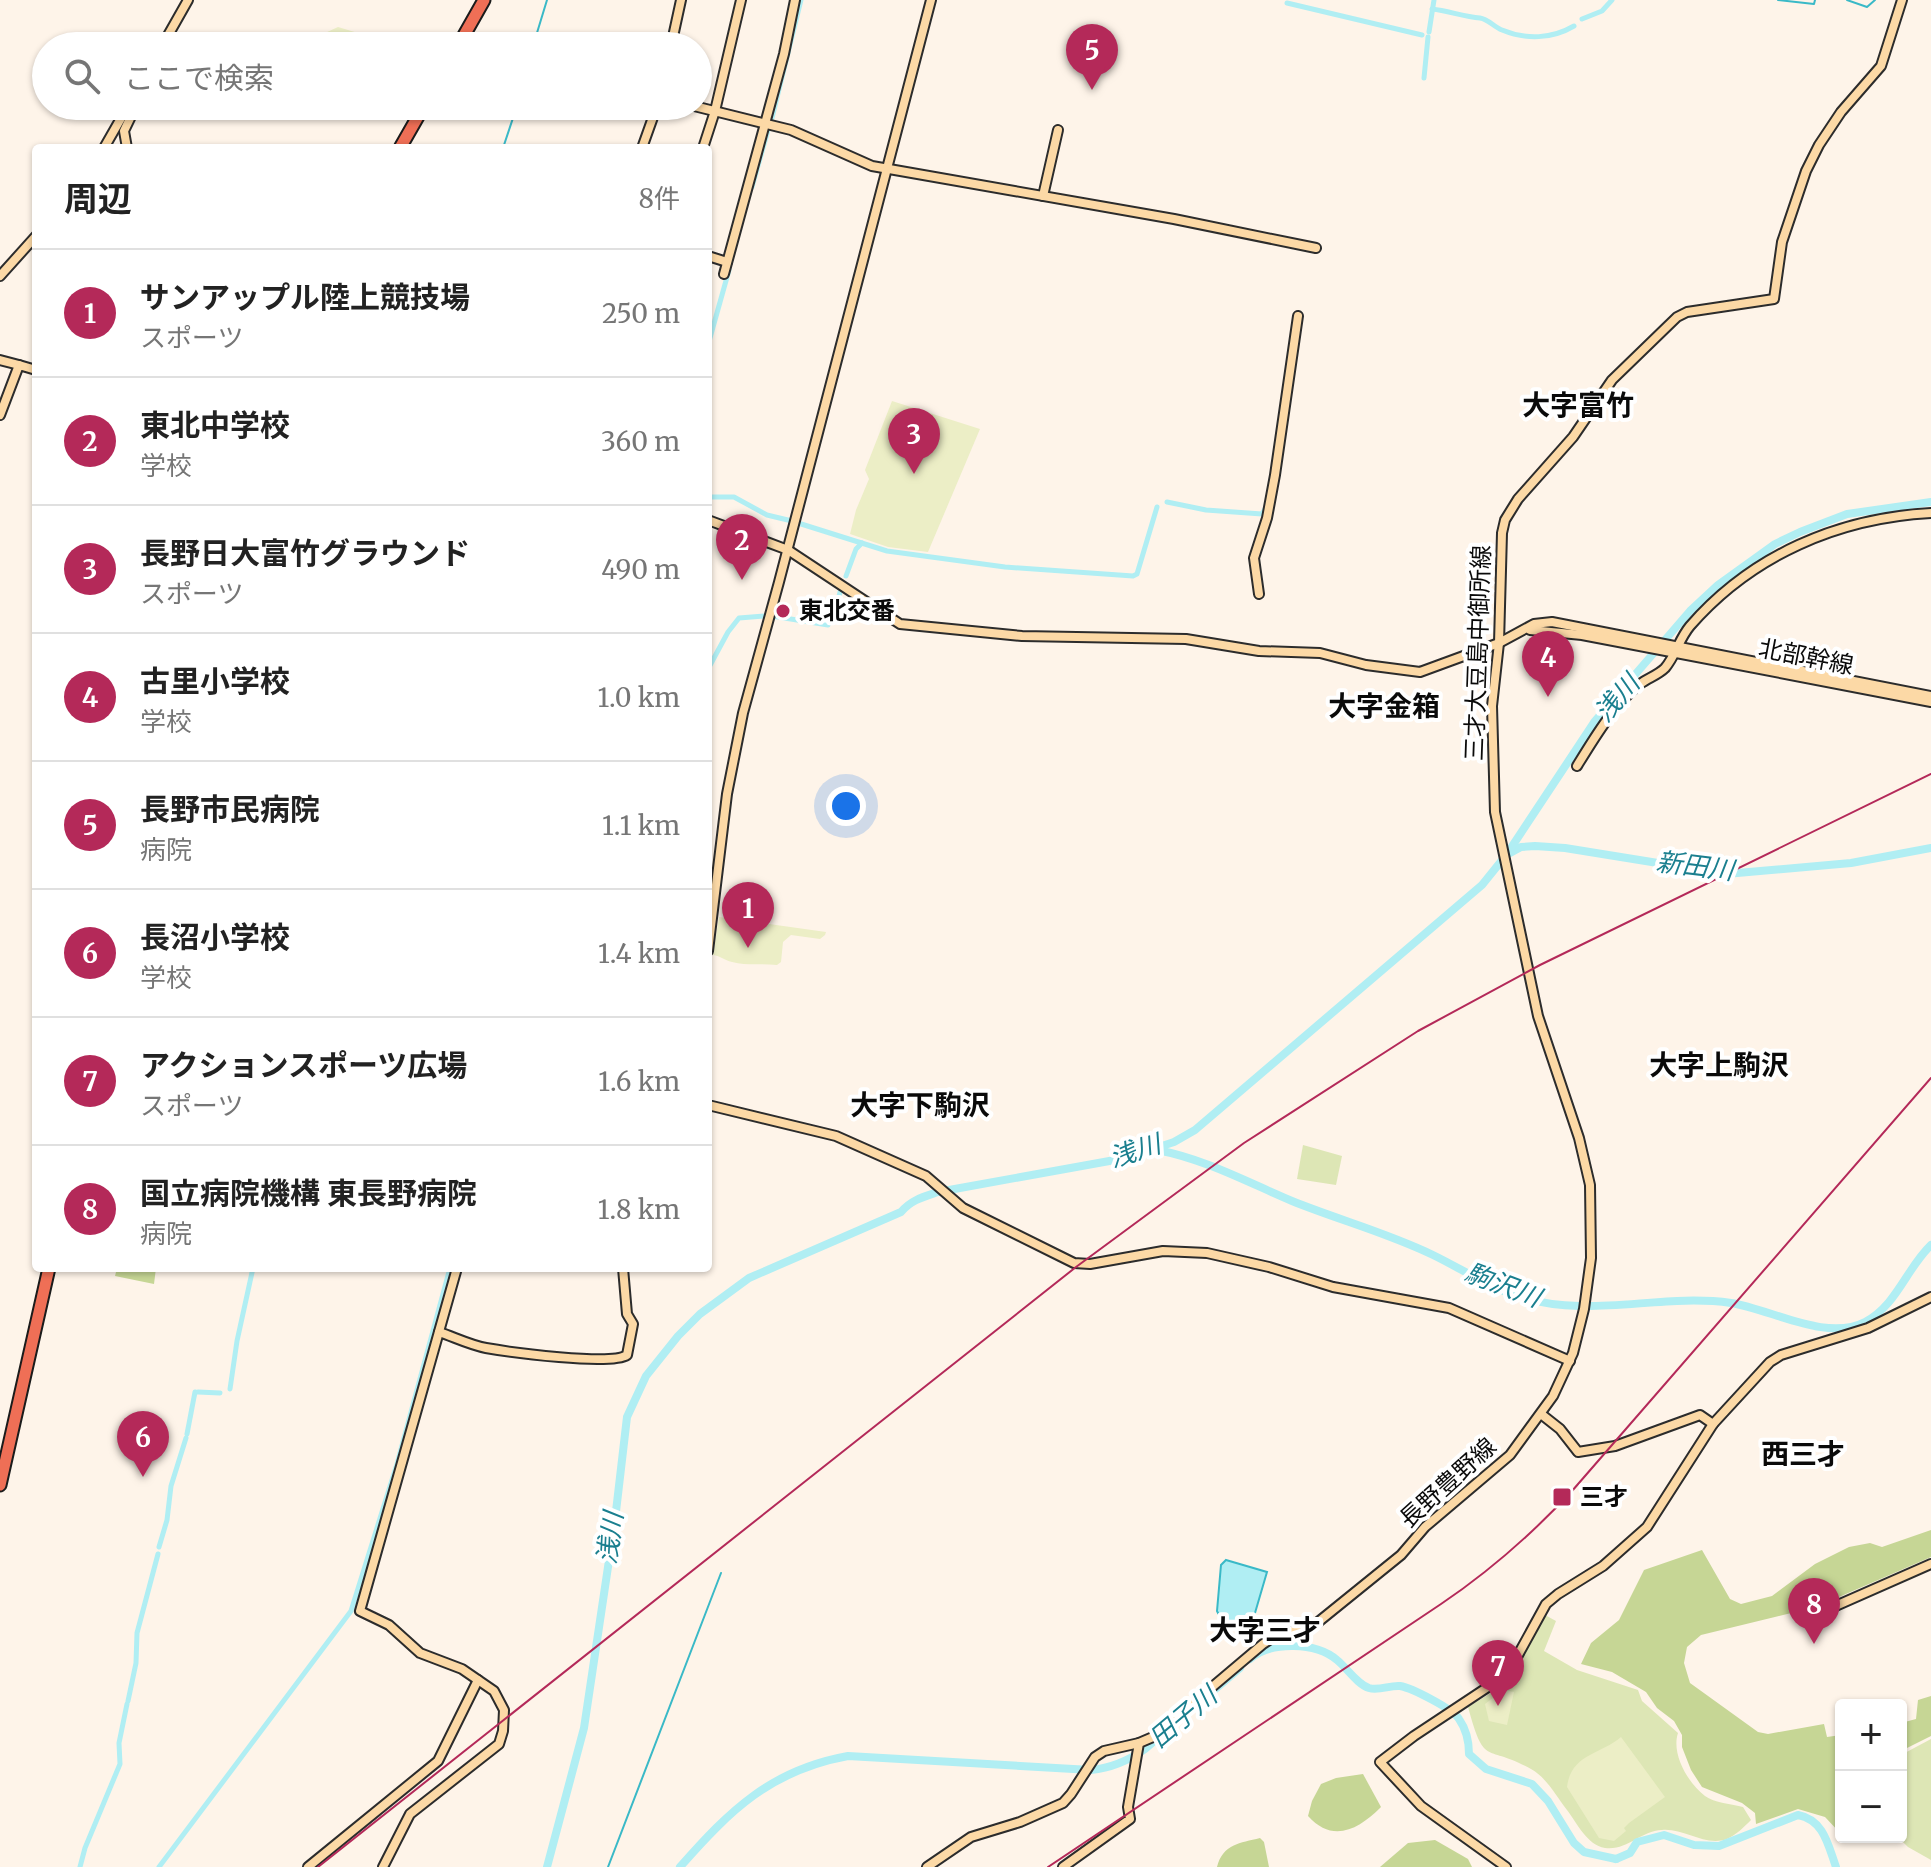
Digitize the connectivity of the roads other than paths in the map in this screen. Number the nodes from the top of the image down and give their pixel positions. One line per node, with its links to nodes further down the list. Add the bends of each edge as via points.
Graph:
1 (188, 0): 8 (street)
2 (484, 0): 9 (highway)
3 (681, 0): 10 (street)
4 (741, 0): 12 (street)
5 (795, 0): 17 (street)
6 (931, 0): 24 (street)
7 (1902, 0): 41 (street, 三才大豆島中御所線, via 1881,66 1839,114 1806,171 1782,242 1774,299 1677,317 1618,373 1573,437 1510,511 1502,533)
8 (170, 32)
9 (466, 32)
10 (674, 32)
11 (712, 110): 12 (street)
12 (715, 111): 17 (street); 23 (street)
13 (120, 120): 19 (street)
14 (129, 120): 20 (street)
15 (416, 120): 21 (highway)
16 (652, 120): 22 (street)
17 (764, 123): 24 (street); 29 (street)
18 (1058, 130): 25 (street)
19 (106, 144)
20 (126, 144)
21 (402, 144)
22 (643, 144)
23 (704, 144)
24 (887, 169): 25 (street); 39 (street)
25 (1043, 196): 27 (street)
26 (32, 240): 31 (street)
27 (1316, 248)
28 (712, 257): 29 (street)
29 (727, 262): 30 (street)
30 (724, 274)
31 (0, 276)
32 (1298, 316): 40 (street, via 1275,475 1254,558)
33 (0, 360): 34 (street)
34 (19, 365): 35 (street); 36 (street)
35 (32, 369)
36 (0, 415)
37 (1931, 513): 42 (street, via 1837,528 1780,552 1705,609)
38 (712, 522): 39 (street)
39 (788, 550): 41 (street, via 900,624 1022,636 1186,639 1259,651 1320,653 1420,672); 46 (street, via 731,766)
40 (1259, 594)
41 (1499, 643): 42 (street, via 1537,629); 53 (street, 三才大豆島中御所線, via 1492,725 1495,812 1538,1016 1588,1168 1591,1258)
42 (1672, 649): 43 (street, 北部幹線); 44 (street, 北部幹線); 45 (street, via 1663,671 1638,685)
43 (1931, 696)
44 (1931, 702)
45 (1577, 766)
46 (712, 919)
47 (712, 1106): 53 (street, via 825,1132 926,1176 974,1214 1082,1265 1163,1251 1207,1253 1333,1287 1449,1308)
48 (48, 1272): 56 (highway)
49 (456, 1272): 52 (street)
50 (623, 1272): 52 (street, via 627,1314 633,1324 622,1359 484,1347)
51 (1931, 1297): 55 (street, via 1868,1328 1781,1355)
52 (439, 1332): 59 (street, via 360,1611 389,1625 420,1653)
53 (1570, 1361): 54 (street, 三才大豆島中御所線)
54 (1541, 1414): 55 (street, via 1578,1452 1615,1446 1700,1415); 60 (street, 長野豊野線, via 1510,1455 1362,1588 1312,1627 1280,1633 1263,1644)
55 (1713, 1424): 65 (street, via 1647,1527 1610,1561 1546,1604 1500,1679 1380,1762 1421,1806)
56 (0, 1485)
57 (1931, 1564): 58 (street)
58 (1831, 1608)
59 (478, 1680): 61 (street, via 438,1761); 62 (street, via 494,1691 504,1710 499,1744 410,1814)
60 (1137, 1752): 63 (street, 長野豊野線, via 1104,1751 1063,1803 971,1837); 64 (street, via 1130,1819)
61 (308, 1867)
62 (383, 1867)
63 (927, 1867)
64 (1063, 1867)
65 (1506, 1867)

